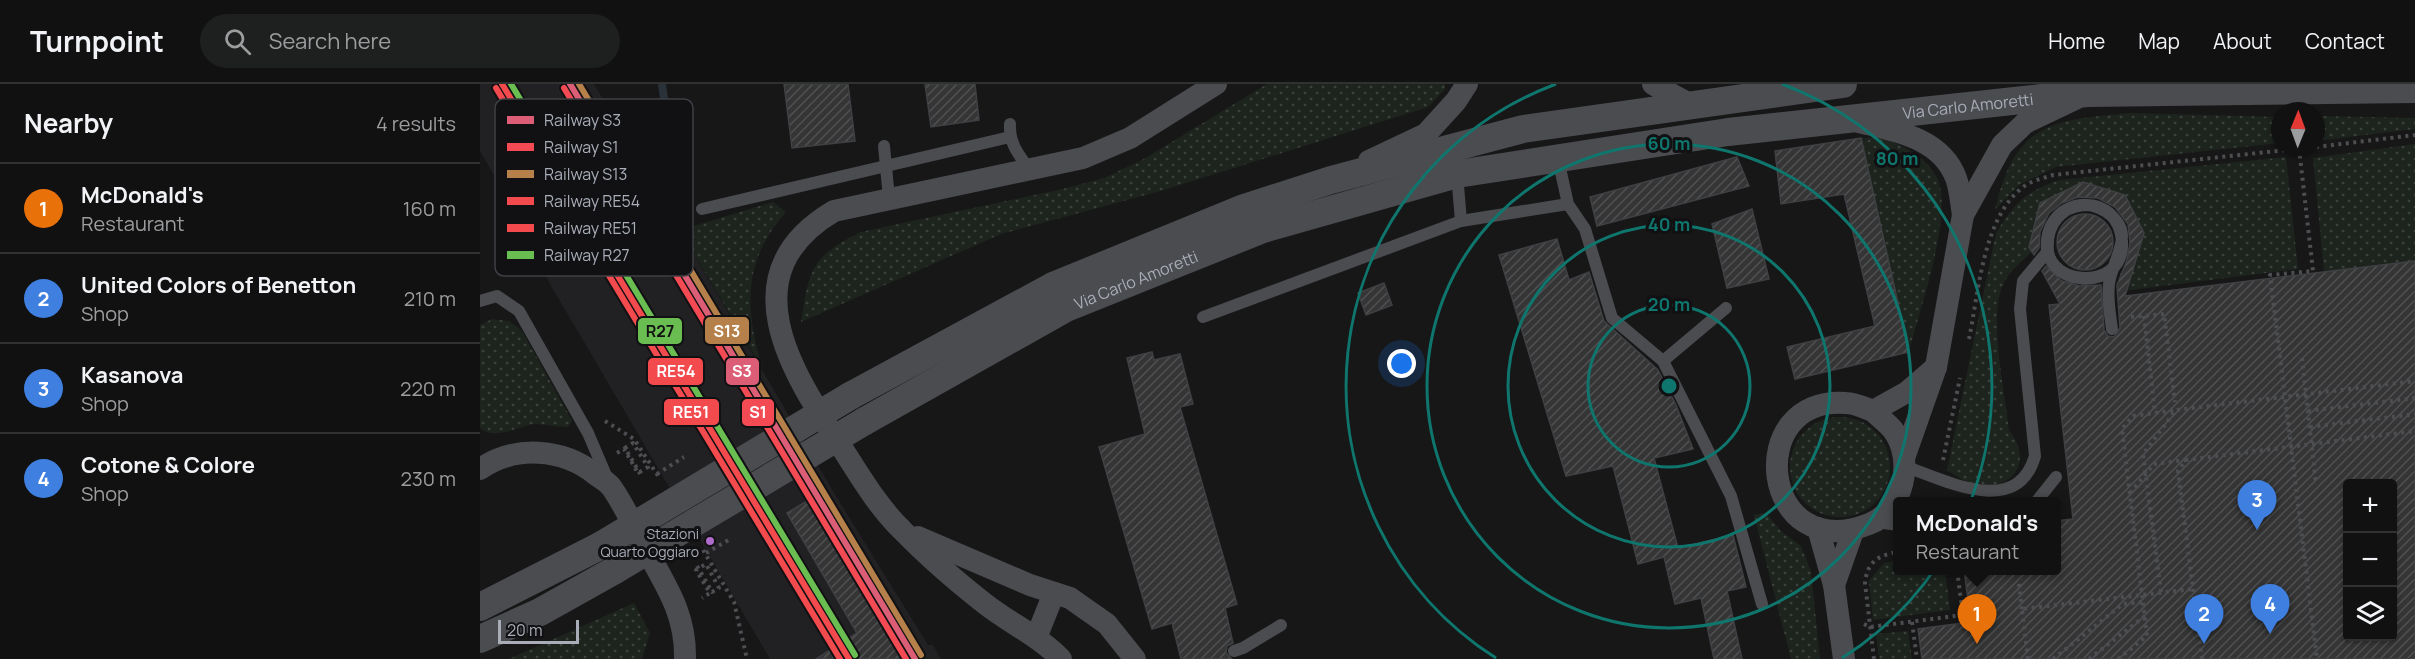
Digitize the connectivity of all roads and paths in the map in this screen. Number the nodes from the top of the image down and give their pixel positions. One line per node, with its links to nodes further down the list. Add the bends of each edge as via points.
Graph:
1 (1216, 84): 17 (street, via 1110,148)
2 (1467, 84): 19 (street, Via Carlo Amoretti, via 1426,134)
3 (1653, 84): 8 (street)
4 (1843, 84): 6 (street, Via Carlo Amoretti)
5 (2415, 88): 7 (street, Via Carlo Amoretti)
6 (1775, 89): 8 (street, Via Carlo Amoretti)
7 (2087, 93): 9 (street, Via Carlo Amoretti); 23 (street, via 2025,123 2002,145)
8 (1691, 105): 19 (street, Via Carlo Amoretti, via 1523,129)
9 (1851, 120): 15 (street, Via Carlo Amoretti, via 1728,132); 23 (street, via 1912,135 1938,151 1956,177)
10 (2415, 135): 12 (path)
11 (884, 146): 16 (lane)
12 (2325, 146)
13 (2271, 151): 33 (path, via 2053,175 2027,185 1993,226)
14 (2300, 156): 39 (path, via 2313,271 2270,275)
15 (1557, 157): 18 (street, Via Carlo Amoretti); 21 (lane)
16 (888, 166): 17 (lane, via 1010,130 1017,153); 20 (lane); 22 (lane)
17 (1029, 169): 20 (street)
18 (1458, 174): 24 (lane); 70 (street, Via Carlo Amoretti, bridge, via 1263,229 1066,308 865,421)
19 (1331, 180): 70 (street, Via Carlo Amoretti, bridge, via 1244,208 1053,286 850,396)
20 (889, 198): 65 (street, via 834,211 812,224 791,249 776,282 777,317 790,362 818,413)
21 (1568, 204): 24 (lane); 35 (lane, via 1586,229 1612,318)
22 (702, 210)
23 (1963, 215): 37 (street)
24 (1461, 221): 30 (lane)
25 (2048, 240): 26 (lane, via 2060,271 2070,277 2094,279); 26 (lane, via 2056,218 2076,207 2099,207 2113,218 2122,239); 52 (lane, via 2023,281 2020,309 2035,456 2030,472 2006,488 1974,491)
26 (2117, 262): 32 (lane, via 2108,292)
27 (480, 301): 58 (lane, via 497,296 519,310 588,433)
28 (1726, 308): 35 (lane)
29 (2144, 316): 31 (path); 41 (path, via 2164,314); 44 (path)
30 (1203, 317)
31 (2131, 317)
32 (2112, 329)
33 (1968, 343)
34 (2302, 358): 43 (path)
35 (1663, 361): 81 (lane, via 1731,496)
36 (1963, 366): 51 (path)
37 (1936, 368): 42 (street, via 1907,393); 52 (street)
38 (2415, 381): 39 (path)
39 (2285, 397): 44 (path); 48 (path); 77 (path, via 2176,410 2143,454)
40 (2415, 398): 43 (path)
41 (2175, 402)
42 (1873, 411): 52 (street, via 1894,431); 64 (street, via 1847,403 1821,405 1797,418 1781,440 1775,466 1780,492 1795,514)
43 (2308, 411): 46 (path)
44 (2155, 413): 59 (path, via 2133,416 2122,429)
45 (2415, 414): 46 (path)
46 (2310, 427): 57 (path)
47 (2415, 431): 48 (path)
48 (2291, 446): 59 (path, via 2154,464); 76 (path, via 2186,460 2178,471); 103 (path)
49 (624, 449): 55 (path, via 638,473 648,467 633,443 625,447 638,470)
50 (684, 458): 54 (path)
51 (1943, 460)
52 (1904, 462): 60 (street, via 1903,482)
53 (480, 469): 58 (street, via 493,460 552,452 578,461)
54 (657, 474)
55 (641, 475)
56 (2056, 477): 61 (lane)
57 (2316, 484)
58 (611, 487): 91 (street, via 675,602 686,634)
59 (2130, 494): 80 (path)
60 (1896, 497)
61 (2039, 497)
62 (1893, 505): 63 (street)
63 (1886, 523): 66 (street)
64 (1818, 528): 66 (street); 75 (street)
65 (901, 529): 78 (street); 88 (street, via 984,604)
66 (1853, 531): 75 (street)
67 (732, 537): 68 (path)
68 (706, 553)
69 (1893, 554): 87 (path, via 1872,561 1866,572)
70 (607, 558): 82 (street, Via Carlo Amoretti); 89 (street, Via Carlo Amoretti, via 540,612)
71 (697, 566): 79 (path, via 699,569 712,592 719,588 706,564 696,570 710,593)
72 (1959, 575): 84 (path, via 1963,615)
73 (722, 580): 92 (path, via 734,602)
74 (2019, 584): 98 (path)
75 (1834, 585): 95 (street)
76 (2193, 588): 77 (path); 102 (path)
77 (2161, 592): 98 (path, via 2022,609)
78 (1054, 593): 88 (street); 94 (street, via 1070,598 1107,624)
79 (702, 598)
80 (2143, 602): 83 (path); 99 (path, via 2123,604)
81 (1762, 604)
82 (480, 607)
83 (2145, 616): 100 (path); 101 (path, via 2147,636)
84 (1912, 622): 87 (path); 97 (path)
85 (1281, 624): 90 (lane)
86 (1864, 624): 87 (path)
87 (1870, 627): 96 (path)
88 (1036, 638): 93 (street)
89 (480, 639)
90 (1234, 651)
91 (685, 659)
92 (747, 659)
93 (1061, 659)
94 (1135, 659)
95 (1844, 659)
96 (1874, 659)
97 (1917, 659)
98 (2028, 659)
99 (2053, 659)
100 (2089, 659)
101 (2118, 659)
102 (2202, 659)
103 (2317, 659)

